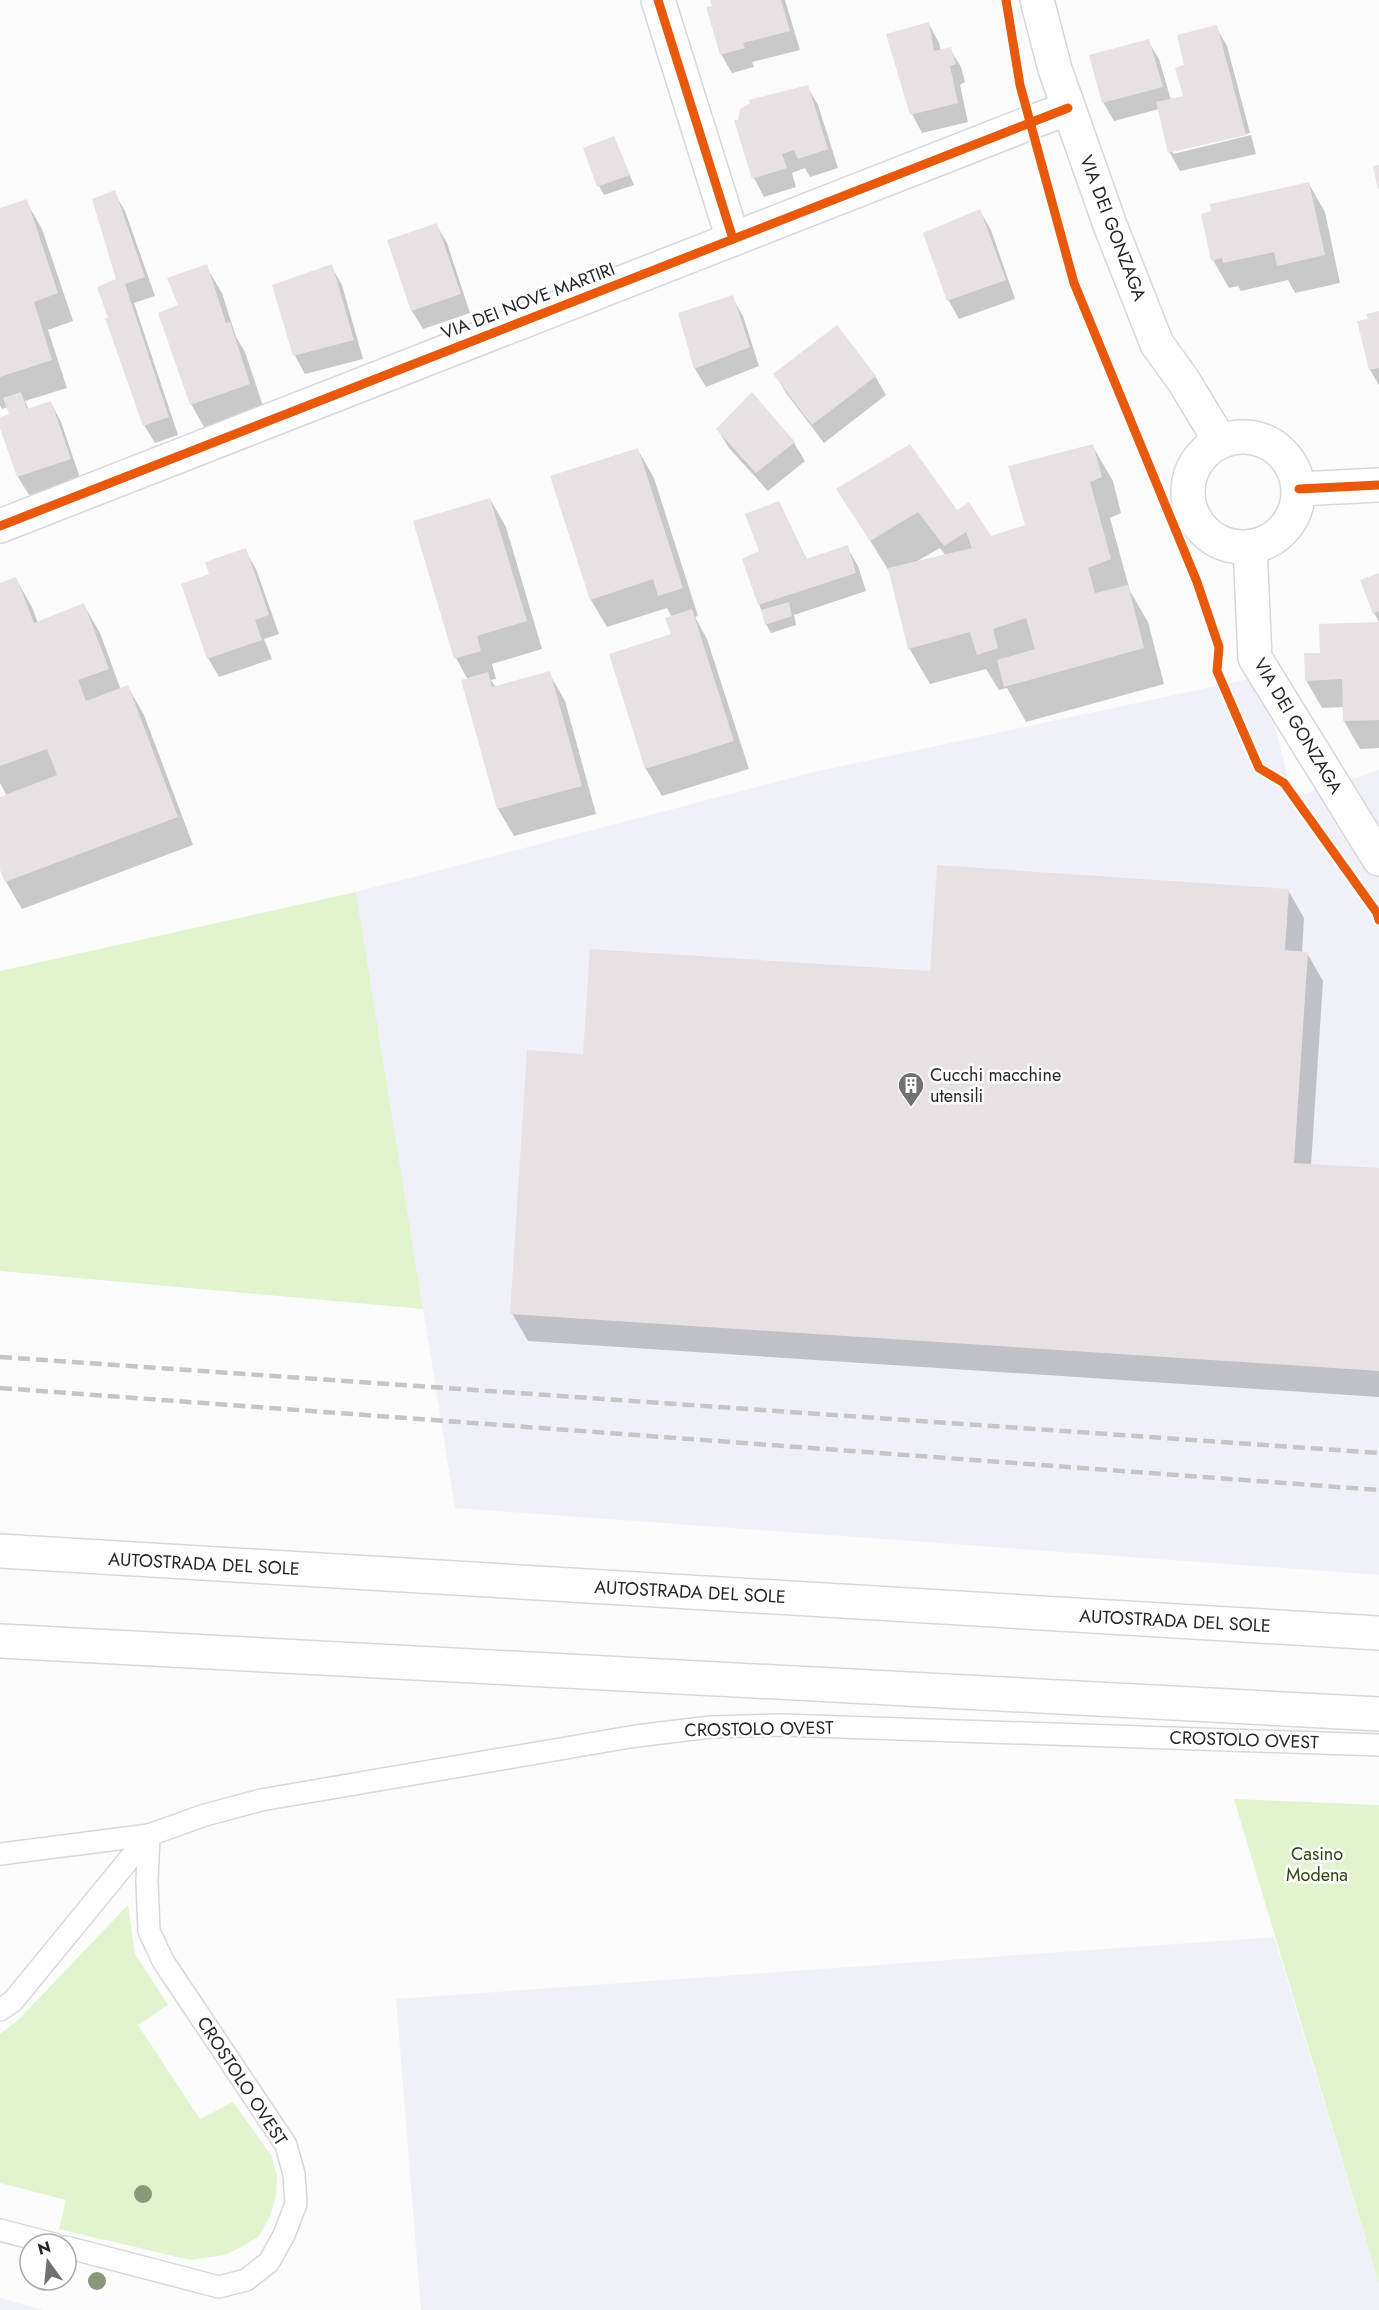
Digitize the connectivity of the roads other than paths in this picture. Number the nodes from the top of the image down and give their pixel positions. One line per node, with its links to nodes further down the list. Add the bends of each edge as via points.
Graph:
1 (658, 0): 4 (main road)
2 (1037, 0): 3 (main road, VIA DEI GONZAGA)
3 (1068, 108): 4 (main road, VIA DEI NOVE MARTIRI); 5 (main road, VIA DEI GONZAGA, via 1157,344 1184,380)
4 (733, 239): 8 (main road, VIA DEI NOVE MARTIRI)
5 (1220, 441): 7 (main road, via 1237,436 1255,437 1272,444 1295,471); 9 (main road, via 1202,454 1190,474 1188,496 1194,518 1208,535 1227,545)
6 (1379, 485): 7 (main road)
7 (1299, 489): 9 (main road, via 1291,521 1266,543)
8 (0, 526)
9 (1250, 547): 10 (main road, VIA DEI GONZAGA, via 1255,658)
10 (1379, 859)
11 (0, 1551): 12 (main road, AUTOSTRADA DEL SOLE)
12 (1379, 1634)
13 (0, 1641): 14 (main road)
14 (1379, 1714)
15 (1379, 1745): 16 (lane, CROSTOLO OVEST, via 781,1725 711,1727 636,1736 261,1800)
16 (149, 1835): 17 (lane); 18 (lane, via 13,2001); 21 (lane, CROSTOLO OVEST, via 149,1931 163,1961 286,2145 294,2174 296,2204 269,2262 246,2280 219,2287)
17 (0, 1854)
18 (0, 2010)
19 (0, 2230): 20 (lane)
20 (18, 2235)
21 (78, 2250)

